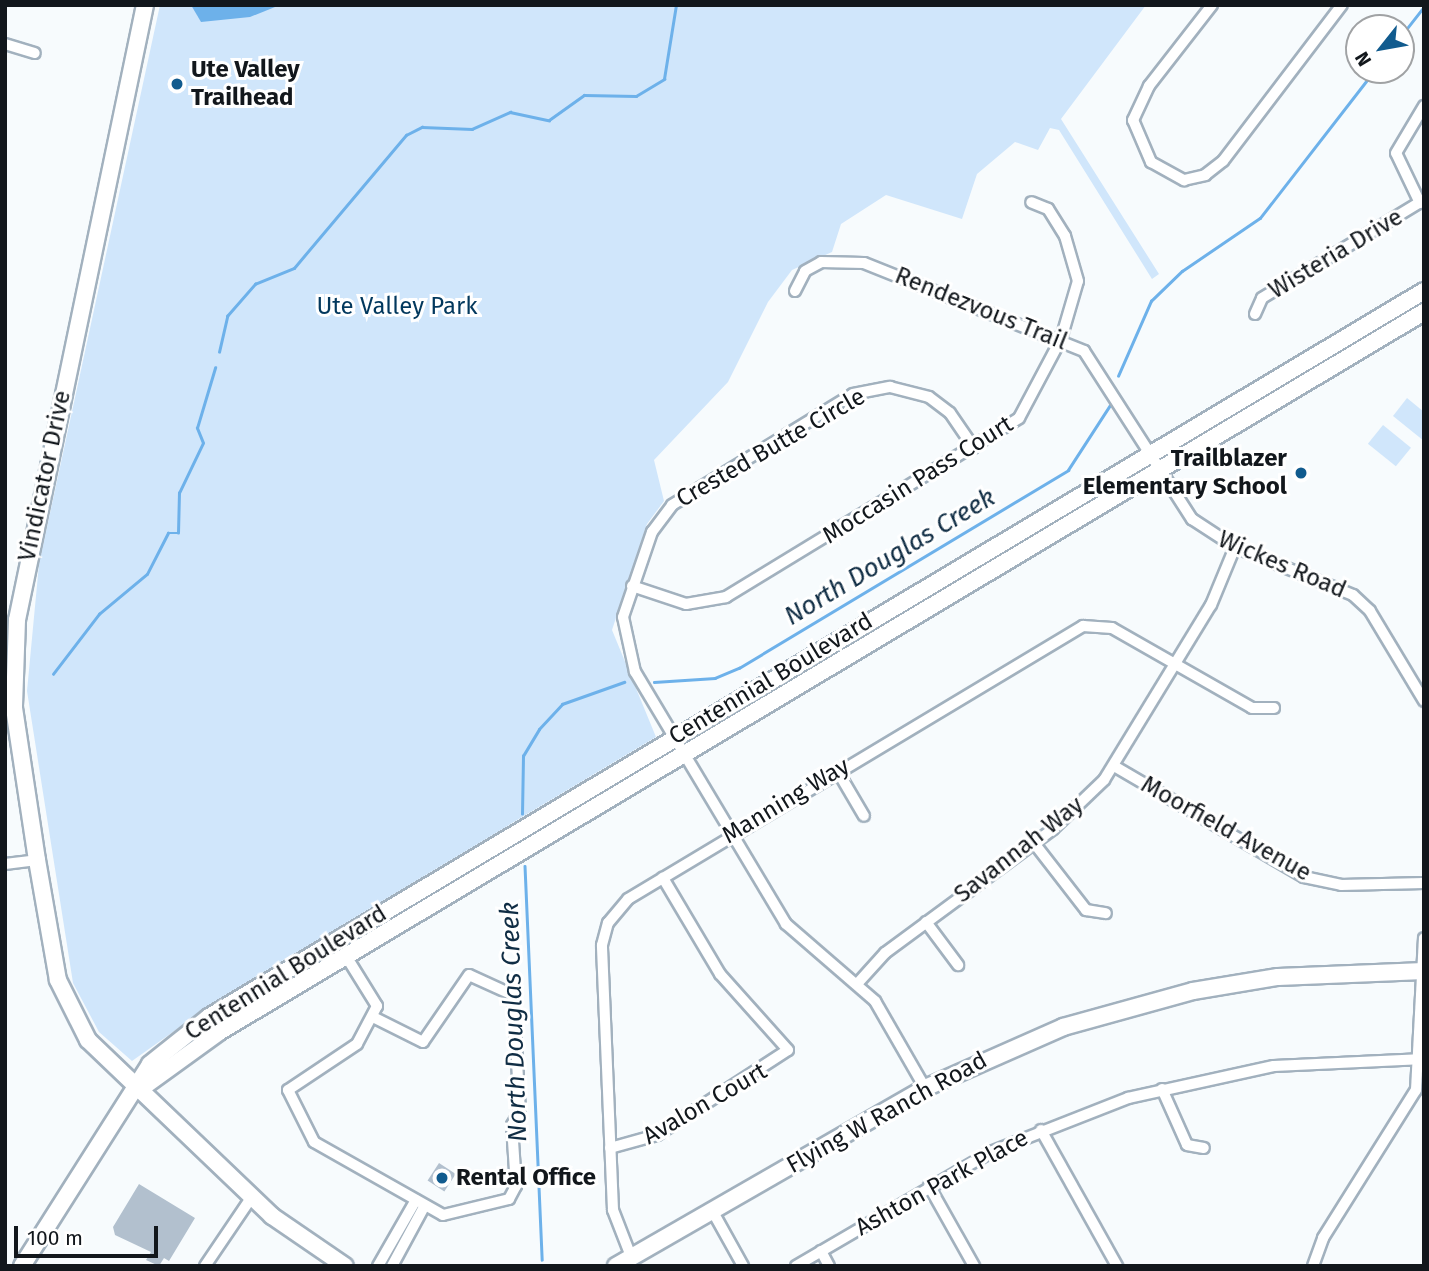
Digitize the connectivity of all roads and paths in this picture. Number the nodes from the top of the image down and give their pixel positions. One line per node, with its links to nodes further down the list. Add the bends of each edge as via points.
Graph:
1 (145, 5): 31 (main road, Vindicator Drive, via 17,620 14,708)
2 (1212, 5): 3 (street, via 1145,92 1130,120 1151,162 1184,186 1223,161)
3 (1342, 5)
4 (5, 44): 5 (street)
5 (34, 53)
6 (1424, 106): 8 (street, via 1396,153)
7 (1031, 202): 15 (street, Moccasin Pass Court, via 1048,209 1077,266 1073,310)
8 (1422, 202): 10 (street, Wisteria Drive)
9 (1333, 239): 10 (street)
10 (1341, 250): 14 (street, Wisteria Drive, via 1262,298)
11 (795, 291): 15 (street, Rendezvous Trail, via 809,267 849,260)
12 (1424, 291): 17 (main road, Centennial Boulevard)
13 (1424, 312): 18 (main road, Centennial Boulevard)
14 (1255, 314)
15 (1061, 339): 16 (street, Moccasin Pass Court, via 1026,410); 17 (street, Rendezvous Trail, via 1092,358)
16 (974, 448): 20 (street, Moccasin Pass Court, via 713,603 672,602); 20 (street, Crested Butte Circle, via 950,412 929,397 890,387 853,394 672,505 652,532)
17 (1150, 453): 18 (street, Rendezvous Trail); 24 (main road, Centennial Boulevard)
18 (1159, 469): 19 (street, Wickes Road, via 1192,519); 25 (main road, Centennial Boulevard)
19 (1235, 547): 21 (street, Savannah Way); 22 (street, Wickes Road, via 1332,584 1363,603)
20 (632, 586): 24 (street, Crested Butte Circle, via 623,617 625,645)
21 (1177, 664): 23 (street, Manning Way, via 1252,708); 26 (street, Savannah Way); 27 (street, Manning Way, via 1112,628 1073,629)
22 (1424, 701)
23 (1274, 708)
24 (673, 738): 25 (street, Crested Butte Circle); 46 (main road, Centennial Boulevard, via 209,1017 150,1064)
25 (684, 754): 29 (street, Crested Butte Circle); 38 (main road, Centennial Boulevard)
26 (1114, 766): 30 (street, Savannah Way); 34 (street, Moorfield Avenue, via 1304,877 1341,885)
27 (837, 770): 28 (street); 29 (street, Manning Way)
28 (864, 816)
29 (731, 833): 33 (street, Manning Way); 41 (street, Crested Butte Circle, via 791,931)
30 (1034, 843): 35 (street, via 1086,911); 36 (street, Savannah Way)
31 (37, 859): 32 (street); 46 (main road, Vindicator Drive, via 68,1007 88,1040)
32 (5, 864)
33 (663, 878): 48 (street, Manning Way, via 619,907 604,934); 48 (street, Avalon Court, via 720,974 788,1050 657,1135)
34 (1424, 883)
35 (1106, 913)
36 (926, 922): 39 (street); 41 (street, Savannah Way)
37 (1424, 938): 40 (street)
38 (346, 956): 42 (street, via 376,1000); 46 (main road, Centennial Boulevard)
39 (958, 965)
40 (1423, 971): 43 (street); 44 (main road, Flying W Ranch Road, via 1278,977 1147,1002 1051,1031)
41 (857, 984): 44 (street, Crested Butte Circle, via 881,1010)
42 (373, 1017): 52 (street, via 357,1044 292,1084 288,1096 314,1142); 52 (street, via 423,1042 469,975 516,1000 520,1111 512,1125 513,1194 450,1216)
43 (1421, 1059): 45 (street, Ashton Park Place, via 1274,1066); 67 (street, via 1412,1100 1323,1238)
44 (925, 1088): 53 (main road, Flying W Ranch Road)
45 (1162, 1089): 47 (street, Ashton Park Place); 49 (street, via 1187,1145)
46 (139, 1090): 51 (main road); 56 (main road, Centennial Boulevard, via 94,1147)
47 (1041, 1130): 50 (street, Ashton Park Place); 66 (street)
48 (610, 1148): 55 (street, Manning Way, via 614,1219)
49 (1203, 1148)
50 (929, 1186): 54 (street, Ashton Park Place); 65 (street)
51 (251, 1198): 57 (street); 58 (main road, via 306,1245)
52 (421, 1202): 59 (street); 60 (street)
53 (713, 1212): 55 (main road, Flying W Ranch Road); 62 (street)
54 (821, 1251): 63 (street, Ashton Park Place); 64 (street)
55 (632, 1259): 61 (main road, Flying W Ranch Road)
56 (22, 1266)
57 (205, 1266)
58 (345, 1266)
59 (378, 1266)
60 (392, 1266)
61 (616, 1266)
62 (743, 1266)
63 (796, 1266)
64 (829, 1266)
65 (974, 1266)
66 (1116, 1266)
67 (1313, 1266)

